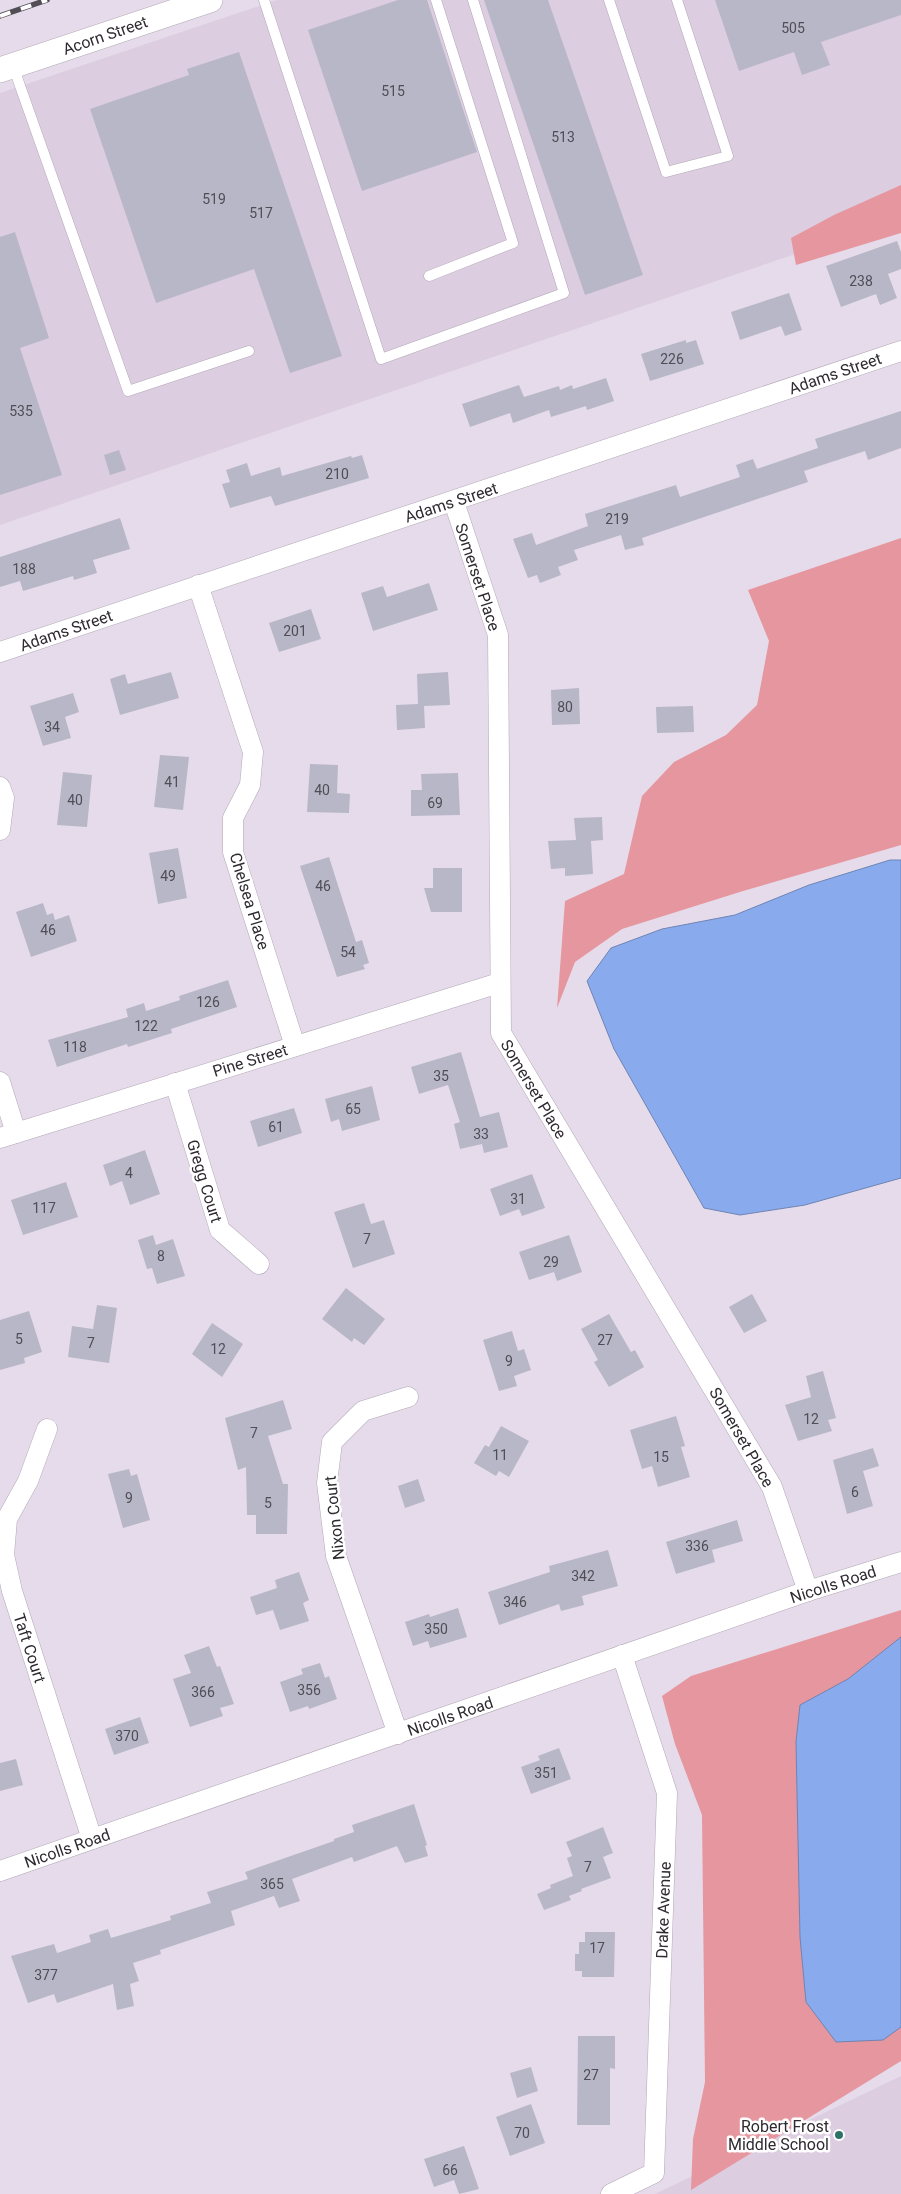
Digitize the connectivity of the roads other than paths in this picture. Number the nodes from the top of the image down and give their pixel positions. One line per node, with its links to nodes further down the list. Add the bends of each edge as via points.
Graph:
1 (210, 0): 7 (street, Acorn Street)
2 (264, 0): 4 (lane, via 381,359 564,293)
3 (436, 0): 8 (lane, via 513,243)
4 (473, 0)
5 (609, 0): 6 (lane, via 666,172 728,156)
6 (677, 0)
7 (7, 68): 9 (lane, via 128,391)
8 (429, 276)
9 (249, 350)
10 (901, 351): 11 (street, Adams Street)
11 (454, 502): 12 (street, Adams Street); 16 (street, Somerset Place, via 498,635)
12 (198, 585): 13 (street, Adams Street); 17 (street, Chelsea Place, via 252,752 250,786 233,818 233,852)
13 (0, 652)
14 (0, 787): 15 (street, via 4,798)
15 (0, 830)
16 (499, 983): 17 (street, Pine Street); 25 (street, Somerset Place, via 501,1033 772,1487)
17 (295, 1046): 19 (street, Pine Street)
18 (0, 1082): 20 (street)
19 (175, 1084): 20 (street, Pine Street); 21 (street, Gregg Court, via 220,1230)
20 (8, 1135)
21 (259, 1264)
22 (408, 1397): 27 (street, Nixon Court, via 363,1411 332,1442 327,1483 336,1556)
23 (47, 1429): 28 (street, Taft Court, via 28,1481 8,1518 4,1555 12,1591)
24 (901, 1562): 25 (street, Nicolls Road)
25 (808, 1591): 26 (street, Nicolls Road)
26 (622, 1655): 27 (street, Nicolls Road); 30 (street, Drake Avenue, via 667,1793 654,2173)
27 (398, 1734): 28 (street, Nicolls Road)
28 (92, 1839): 29 (street, Nicolls Road)
29 (0, 1872)
30 (611, 2194)

